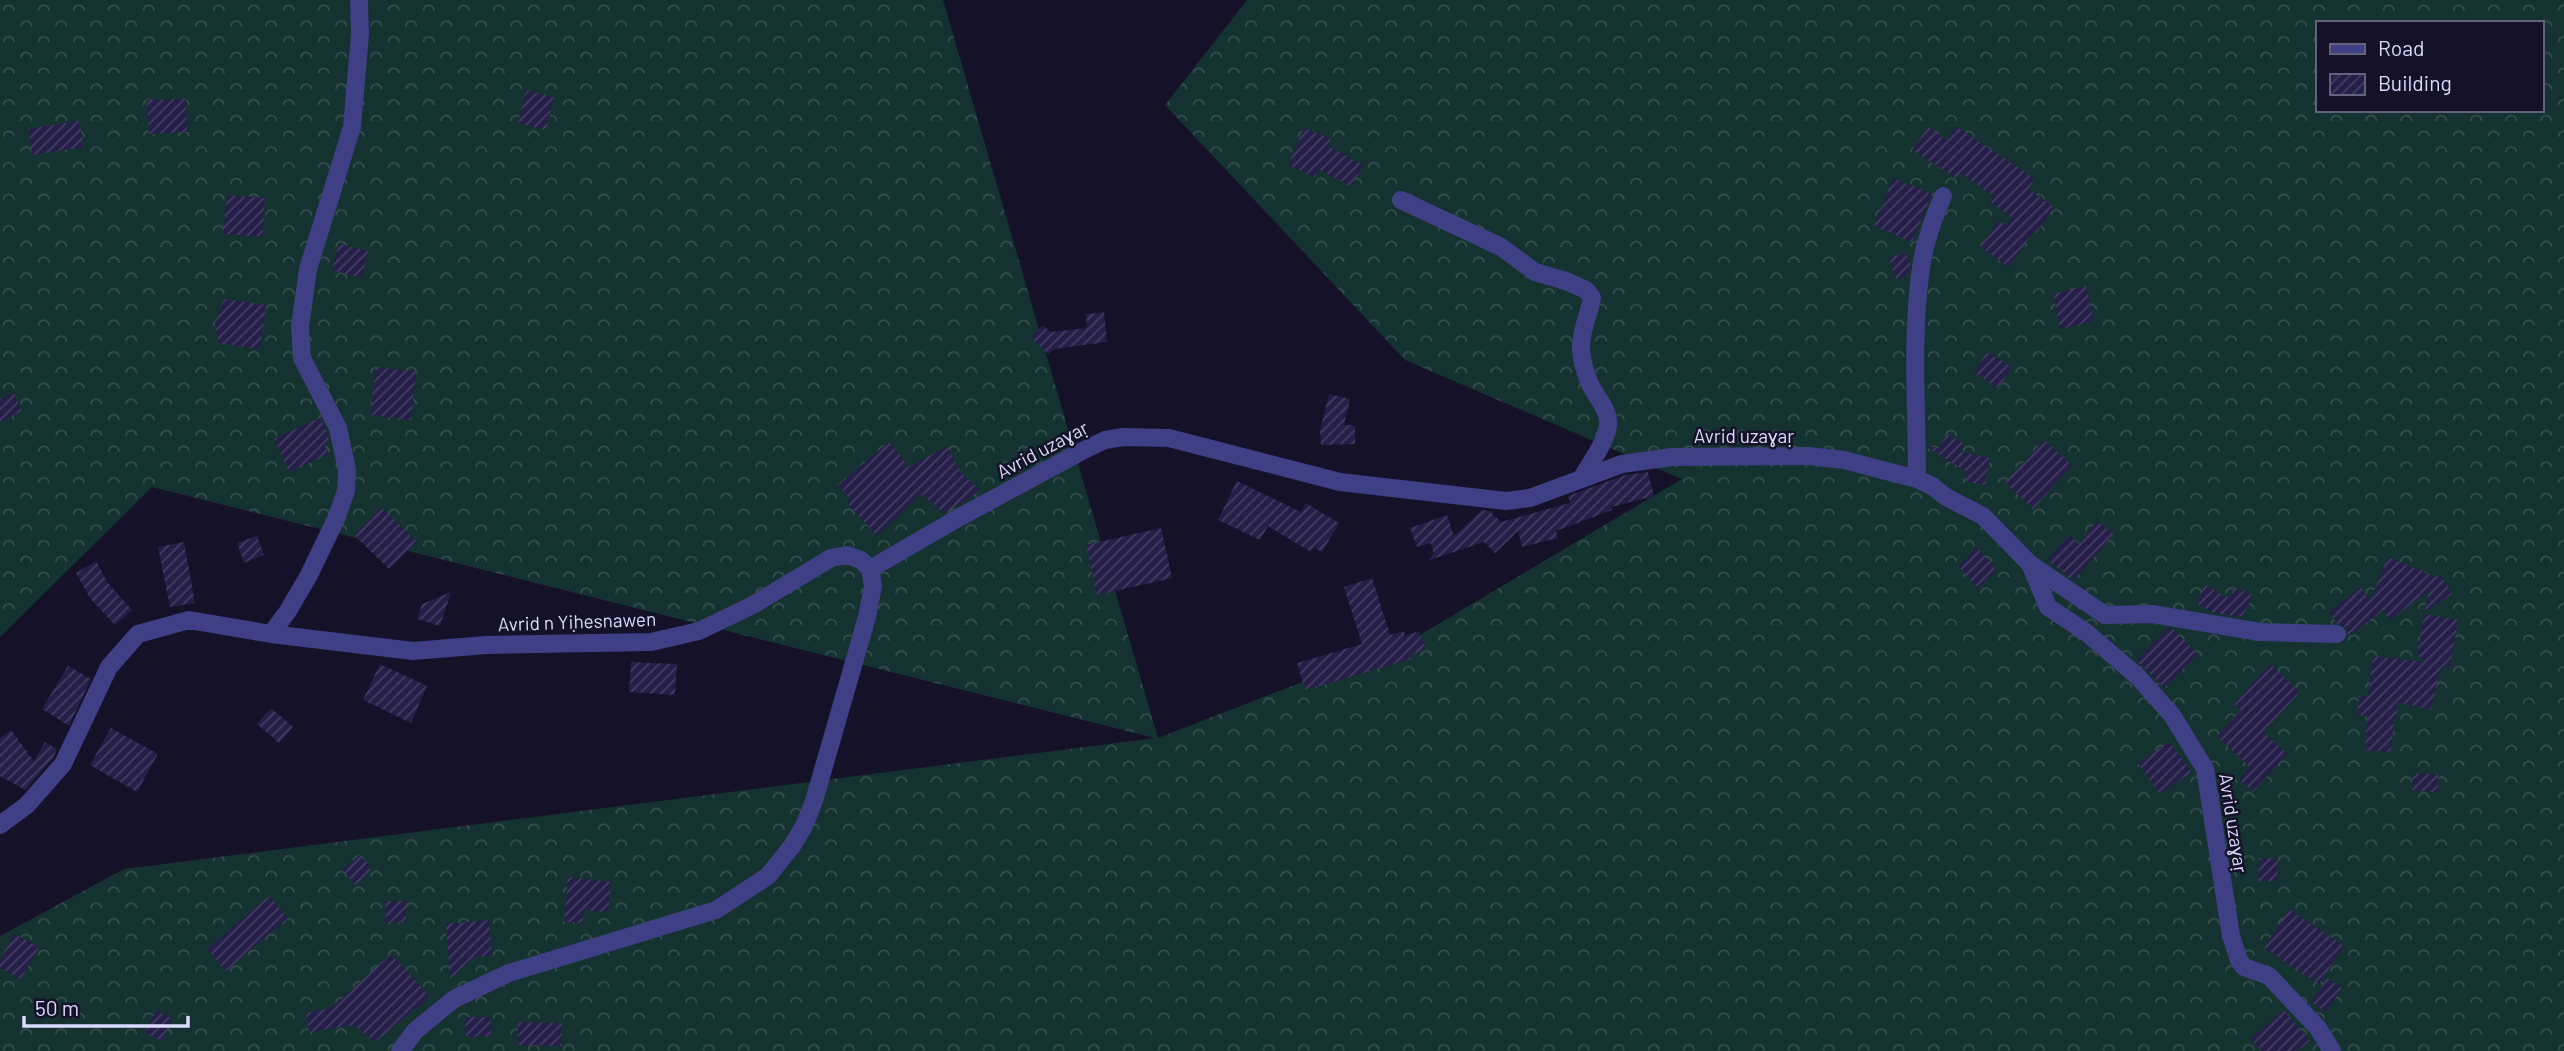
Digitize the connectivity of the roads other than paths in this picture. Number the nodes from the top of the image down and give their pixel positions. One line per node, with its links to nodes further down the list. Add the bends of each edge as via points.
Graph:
1 (359, 0): 8 (street, via 352,127 308,269 300,326 302,358 338,428 347,470 346,491 309,575)
2 (1943, 196): 5 (street, via 1921,266)
3 (1401, 200): 4 (street, via 1501,247 1535,272 1586,290 1592,298 1581,349 1589,382 1608,425)
4 (1581, 479): 5 (street, Avrid uzaɣaṛ, via 1622,464 1672,457 1742,456 1844,460); 7 (street, Avrid uzaɣaṛ, via 1530,498 1480,499 1340,481 1169,438 1123,437 1082,450)
5 (1917, 479): 6 (street, Avrid uzaɣaṛ, via 1983,516)
6 (2030, 564): 9 (street, via 2105,615 2152,614 2260,632); 12 (street, Avrid uzaɣaṛ, via 2048,607 2138,677 2172,715 2205,769 2239,960 2244,967 2269,976 2318,1028)
7 (870, 569): 8 (street, Avrid n Yiḥesnawen, via 847,555 831,558 753,606 699,631 651,642 413,651); 11 (street, via 873,586 867,617 814,802 804,826 768,876 716,910 509,973 465,993 415,1031)
8 (271, 634): 10 (street, Avrid n Yiḥesnawen, via 189,620 138,634 109,667 63,764 27,805)
9 (2337, 634)
10 (0, 825)
11 (400, 1051)
12 (2332, 1051)

